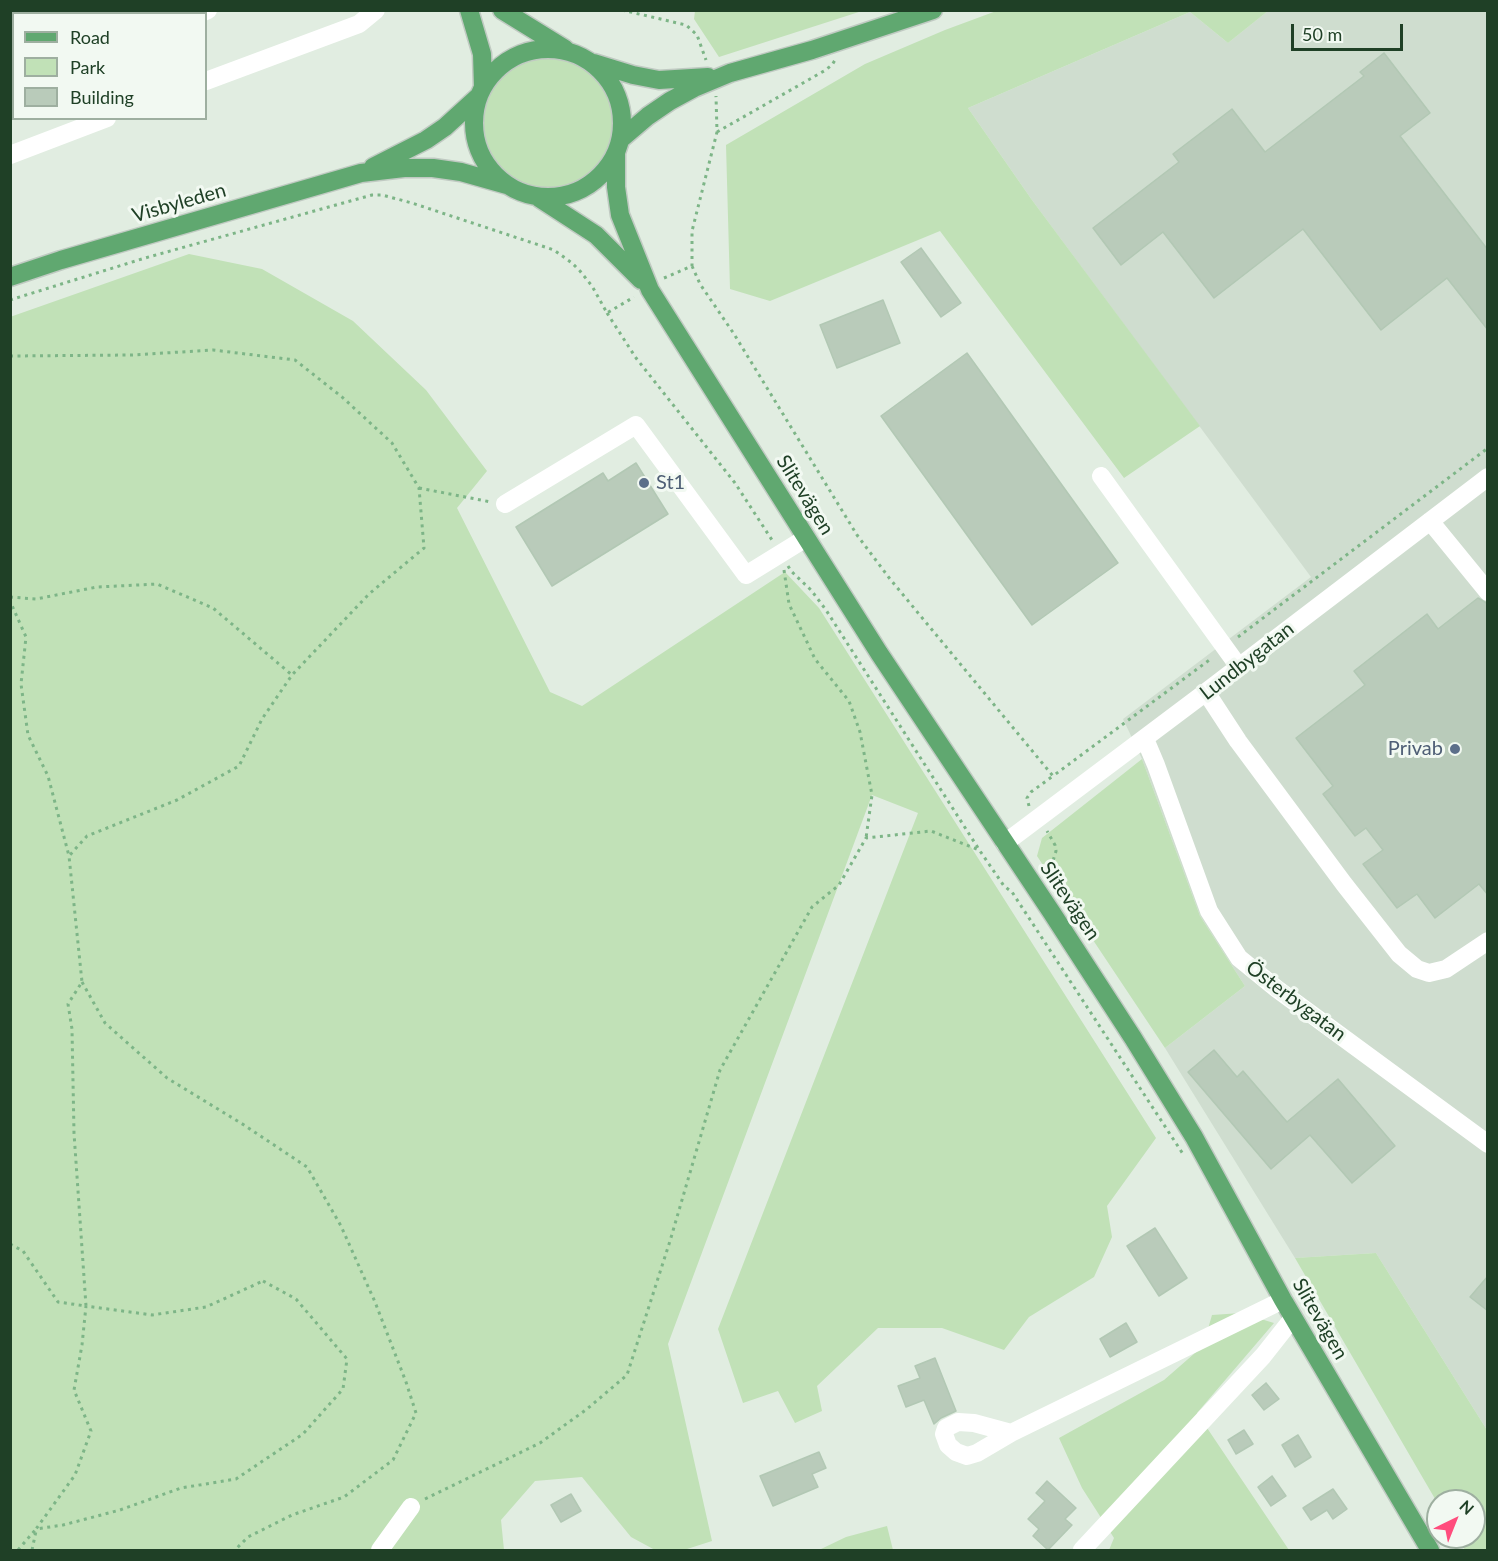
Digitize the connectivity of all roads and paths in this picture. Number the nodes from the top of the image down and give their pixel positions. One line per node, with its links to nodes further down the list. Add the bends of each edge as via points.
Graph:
1 (376, 10): 11 (street, via 359,24)
2 (469, 10): 12 (main road, via 482,54)
3 (502, 10): 7 (main road)
4 (622, 10): 8 (path, via 686,25 697,35)
5 (933, 10): 6 (main road)
6 (838, 41): 10 (main road); 15 (path, via 832,65)
7 (569, 52): 9 (main road); 12 (main road, via 544,49 520,55 499,68)
8 (706, 60)
9 (591, 62): 10 (main road, via 659,80); 16 (main road, via 608,79 619,100 623,123)
10 (730, 73): 16 (main road, via 670,101)
11 (207, 81)
12 (482, 91): 18 (main road, Visbyleden, via 454,120 426,140); 19 (main road, via 474,120 477,145 489,167)
13 (716, 94): 15 (path)
14 (101, 120): 17 (street)
15 (717, 132): 21 (path, via 692,231)
16 (618, 146): 20 (main road, via 603,174 584,188 561,196); 23 (main road, Slitevägen, via 616,187 620,215)
17 (10, 155)
18 (361, 173): 19 (main road, Visbyleden, via 433,168); 22 (main road, Visbyleden)
19 (507, 185): 20 (main road)
20 (537, 197): 23 (main road, Slitevägen, via 596,235)
21 (692, 266): 23 (path); 38 (path, via 857,535 1053,776)
22 (10, 277)
23 (649, 288): 25 (path); 33 (main road, Slitevägen)
24 (10, 300): 25 (path, via 360,196 382,195 554,250 580,271)
25 (607, 313): 34 (path, via 636,358 735,483)
26 (10, 356): 30 (path, via 213,350 295,360 392,443)
27 (1488, 448): 38 (path)
28 (1101, 476): 38 (street)
29 (1488, 477): 32 (street, Lundbygatan)
30 (419, 488): 31 (path); 40 (path, via 424,548 369,594)
31 (505, 504): 34 (street, via 636,425 746,575)
32 (1430, 521): 35 (street); 39 (street, Lundbygatan)
33 (806, 538): 34 (street); 44 (main road, Slitevägen)
34 (782, 555): 43 (path, via 789,604 815,659 849,701 860,732 872,795); 45 (path, via 826,610)
35 (1488, 591)
36 (10, 597): 40 (path, via 36,599 97,587 158,584 213,608)
37 (10, 602): 46 (path, via 26,637 21,684 28,735 48,776)
38 (1225, 647): 39 (street)
39 (1239, 667): 41 (street, Lundbygatan)
40 (292, 675): 46 (path, via 262,719 240,766 177,800 87,836)
41 (1206, 692): 42 (street, Lundbygatan); 47 (street, via 1238,741 1399,954 1429,973 1446,969)
42 (1145, 739): 44 (street, Lundbygatan); 49 (street, Österbygatan, via 1209,911 1239,958)
43 (866, 838): 45 (path, via 931,831); 56 (path, via 839,885 812,907 720,1070 627,1375 540,1443)
44 (1005, 843): 52 (main road, Slitevägen, via 1188,1127)
45 (980, 851): 50 (path, via 1012,892)
46 (69, 856): 48 (path)
47 (1488, 941)
48 (82, 982): 53 (path, via 68,1004); 60 (path, via 105,1023 167,1078 307,1167 341,1226 370,1291 416,1413 393,1460 344,1497 292,1515 249,1537)
49 (1488, 1144)
50 (1188, 1162)
51 (10, 1244): 53 (path, via 23,1251 58,1302)
52 (1283, 1300): 54 (main road, Slitevägen); 55 (street)
53 (86, 1306): 57 (path, via 74,1389 91,1431 75,1475); 57 (path, via 152,1315 206,1307 263,1281 296,1299 346,1359 343,1389 303,1434 236,1479 181,1488 120,1510)
54 (1293, 1318): 62 (street, via 1263,1356); 63 (main road, Slitevägen)
55 (1011, 1433)
56 (411, 1507): 61 (street)
57 (36, 1529): 58 (path); 59 (path)
58 (18, 1551)
59 (33, 1551)
60 (235, 1551)
61 (380, 1551)
62 (1082, 1551)
63 (1430, 1551)

